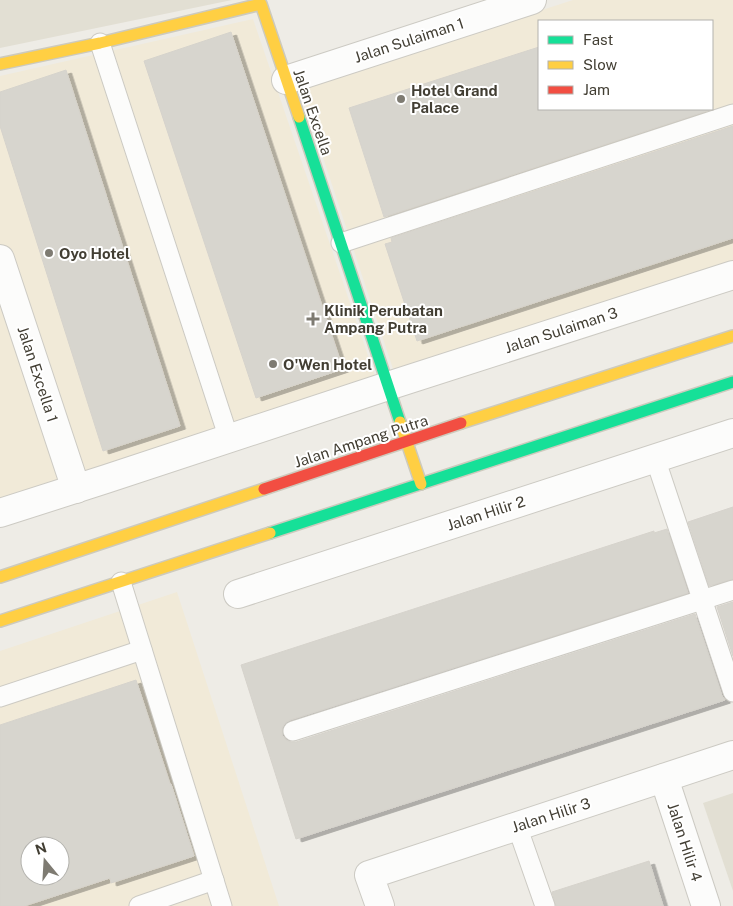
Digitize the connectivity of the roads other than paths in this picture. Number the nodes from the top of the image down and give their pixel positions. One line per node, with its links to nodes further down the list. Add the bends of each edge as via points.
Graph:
1 (532, 0): 4 (street, Jalan Sulaiman 1)
2 (100, 43): 3 (street, Jalan Excella); 4 (street, Jalan Excella, via 261,4); 13 (lane)
3 (0, 64)
4 (286, 80): 6 (street, Jalan Excella)
5 (733, 114): 6 (lane)
6 (341, 243): 11 (street, Jalan Excella)
7 (0, 259): 17 (street, Jalan Excella 1)
8 (733, 275): 11 (street, Jalan Sulaiman 3)
9 (733, 336): 14 (street, Jalan Ampang Putra)
10 (733, 382): 16 (street)
11 (388, 386): 13 (street, Jalan Sulaiman 3); 14 (street, Jalan Excella)
12 (733, 433): 15 (street, Jalan Hilir 2)
13 (229, 439): 17 (street, Jalan Sulaiman 3)
14 (407, 441): 16 (street, Jalan Excella); 19 (street, Jalan Ampang Putra)
15 (656, 458): 22 (street, Jalan Hilir 2); 23 (lane)
16 (421, 484): 20 (street)
17 (76, 488): 18 (street, Jalan Sulaiman 3)
18 (0, 513)
19 (0, 577)
20 (121, 582): 24 (street); 25 (lane)
21 (733, 590): 23 (lane)
22 (238, 594)
23 (703, 600): 26 (lane); 28 (lane)
24 (0, 621)
25 (142, 650): 27 (lane); 32 (lane)
26 (733, 692)
27 (0, 698)
28 (292, 731)
29 (733, 756): 30 (street, Jalan Hilir 3)
30 (664, 778): 31 (street, Jalan Hilir 3); 37 (street, Jalan Hilir 4)
31 (517, 826): 35 (street, Jalan Hilir 3, via 369,874); 36 (lane)
32 (214, 880): 33 (lane); 34 (lane)
33 (139, 906)
34 (222, 906)
35 (380, 906)
36 (545, 906)
37 (706, 906)

